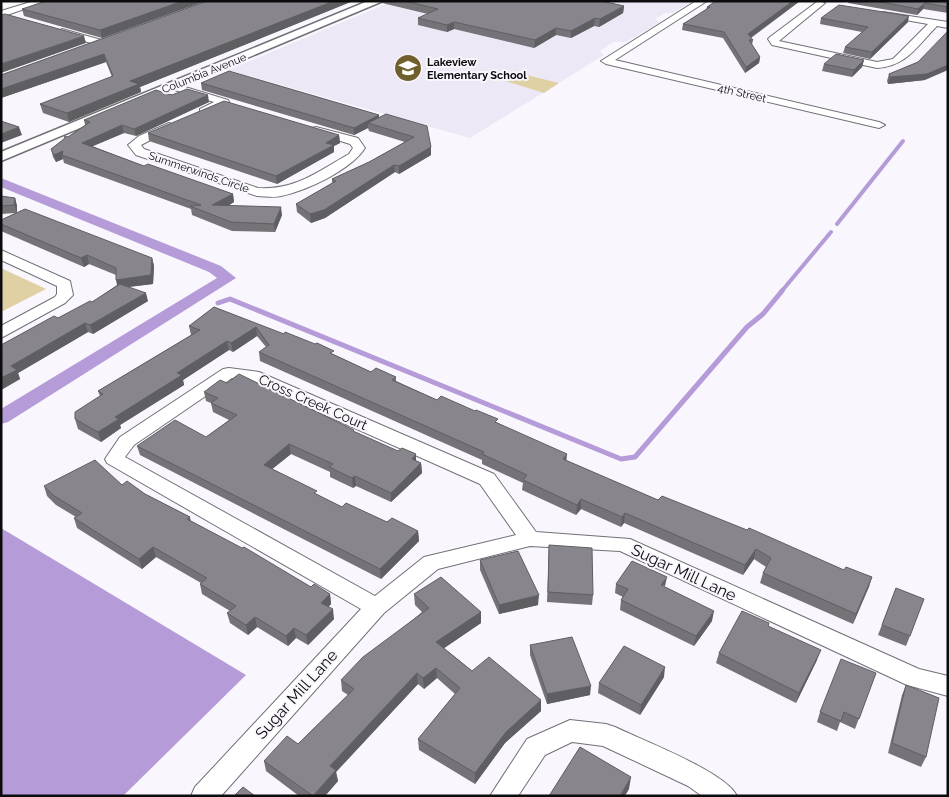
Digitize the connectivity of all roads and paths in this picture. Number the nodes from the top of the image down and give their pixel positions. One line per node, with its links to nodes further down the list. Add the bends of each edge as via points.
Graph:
1 (44, 1): 6 (street)
2 (378, 1): 12 (street, Columbia Avenue)
3 (703, 1): 13 (street, 4th Street, via 606,61)
4 (821, 3): 8 (street, via 773,39 775,43 876,65 890,64)
5 (878, 13): 8 (street)
6 (1, 15): 7 (street)
7 (20, 20)
8 (935, 23): 9 (street)
9 (948, 25)
10 (56, 30): 11 (street, via 107,41)
11 (84, 49)
12 (172, 86): 14 (street, Summerwinds Circle, via 230,104 187,119 134,145 140,152 256,192 278,193 302,185 353,157 360,148 354,141); 15 (street, Columbia Avenue)
13 (879, 125)
14 (303, 126)
15 (1, 157)
16 (1, 254): 17 (street, via 65,284 66,289 60,300)
17 (1, 333)
18 (530, 540): 19 (street, Sugar Mill Lane, via 431,563); 19 (street, Cross Creek Court, via 487,479 254,376 228,373 127,441 114,459); 20 (street, Sugar Mill Lane, via 623,544 916,678)
19 (376, 606): 21 (street, Sugar Mill Lane)
20 (948, 686)
21 (204, 796)
22 (503, 796): 23 (street, via 536,746 570,731 606,734 697,778)
23 (724, 796)

